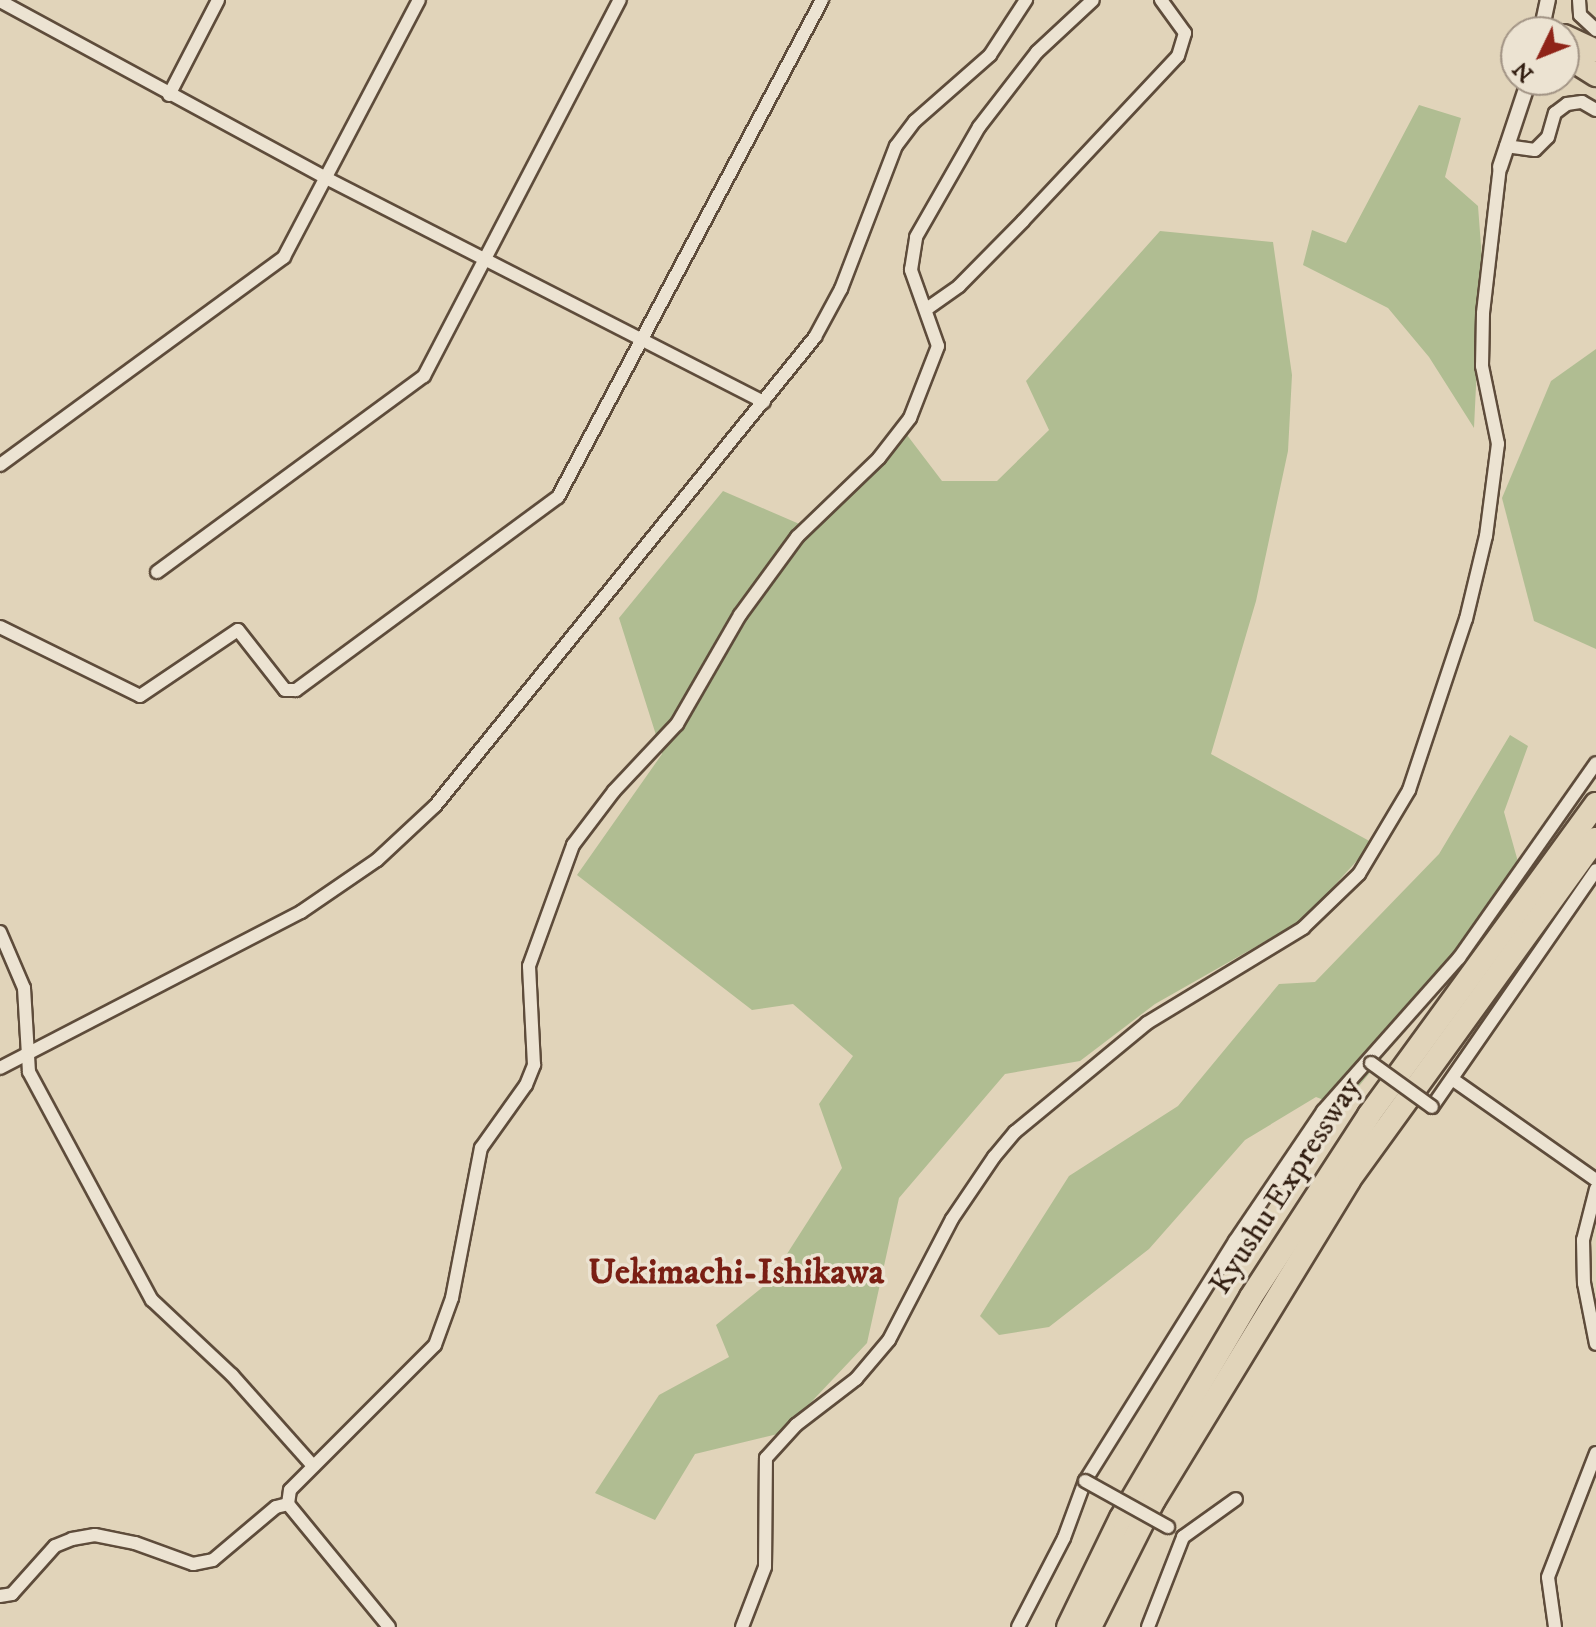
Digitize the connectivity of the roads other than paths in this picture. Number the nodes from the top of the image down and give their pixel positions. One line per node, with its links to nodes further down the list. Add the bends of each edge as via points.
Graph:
1 (218, 0): 11 (street)
2 (419, 0): 16 (street)
3 (620, 0): 17 (street)
4 (822, 0): 19 (street)
5 (1026, 0): 20 (street, via 990,55 915,121 896,146 829,313)
6 (1093, 0): 18 (street, via 1023,71 979,127 939,194 909,262)
7 (1161, 0): 18 (street, via 1185,33 1178,56 991,254)
8 (1579, 0): 10 (street, via 1580,15)
9 (9, 3): 11 (street)
10 (1596, 30)
11 (169, 95): 16 (street)
12 (1523, 96): 14 (street)
13 (1596, 110): 14 (street, via 1582,102 1567,104 1555,113 1548,137 1535,150)
14 (1506, 146): 15 (street)
15 (1500, 167): 44 (street, via 1483,313 1482,366 1498,444 1486,536 1466,619 1409,790 1359,874 1303,928 1147,1023 1015,1132 994,1157 952,1219 889,1340 856,1379 796,1425 766,1458 765,1567)
16 (324, 177): 17 (street); 21 (street, via 284,257)
17 (485, 258): 19 (street); 22 (street, via 424,376)
18 (928, 308): 37 (street, via 938,346 915,408 896,440 797,537 740,615 677,724 614,791 573,845 529,966 534,1065 526,1085 481,1148 445,1322 424,1359)
19 (645, 340): 20 (street); 23 (street, via 558,497 296,690 285,690 238,630 140,696)
20 (764, 402): 29 (street, via 667,514 435,806 377,860 301,912)
21 (0, 465)
22 (157, 572)
23 (0, 627)
24 (1596, 763): 30 (street, via 1459,958)
25 (1596, 804): 46 (highway, Kyushu Expressway, via 1369,1115 1251,1297 1121,1518)
26 (1596, 839): 47 (highway, Kyushu Expressway, via 1349,1180 1154,1500)
27 (1596, 870): 32 (street, via 1485,1025)
28 (0, 932): 29 (street, via 24,988)
29 (24, 1056): 31 (street); 37 (street, via 152,1300 232,1375)
30 (1371, 1063): 32 (street, bridge, via 1432,1107); 38 (street, via 1314,1124 1146,1377)
31 (0, 1068)
32 (1455, 1081): 33 (street)
33 (1596, 1180)
34 (1596, 1189): 35 (street, via 1583,1240 1584,1283)
35 (1596, 1344)
36 (1596, 1453): 49 (street, via 1548,1577)
37 (313, 1466): 40 (street, via 290,1490)
38 (1085, 1481): 41 (street, bridge); 45 (street, via 1064,1538)
39 (1236, 1499): 41 (street)
40 (288, 1504): 42 (street, via 276,1507 213,1560 193,1564 122,1540 95,1535 72,1539 55,1546 12,1594); 43 (street)
41 (1183, 1537): 48 (street)
42 (0, 1596)
43 (389, 1627)
44 (742, 1627)
45 (1018, 1627)
46 (1068, 1627)
47 (1090, 1627)
48 (1148, 1627)
49 (1555, 1627)

